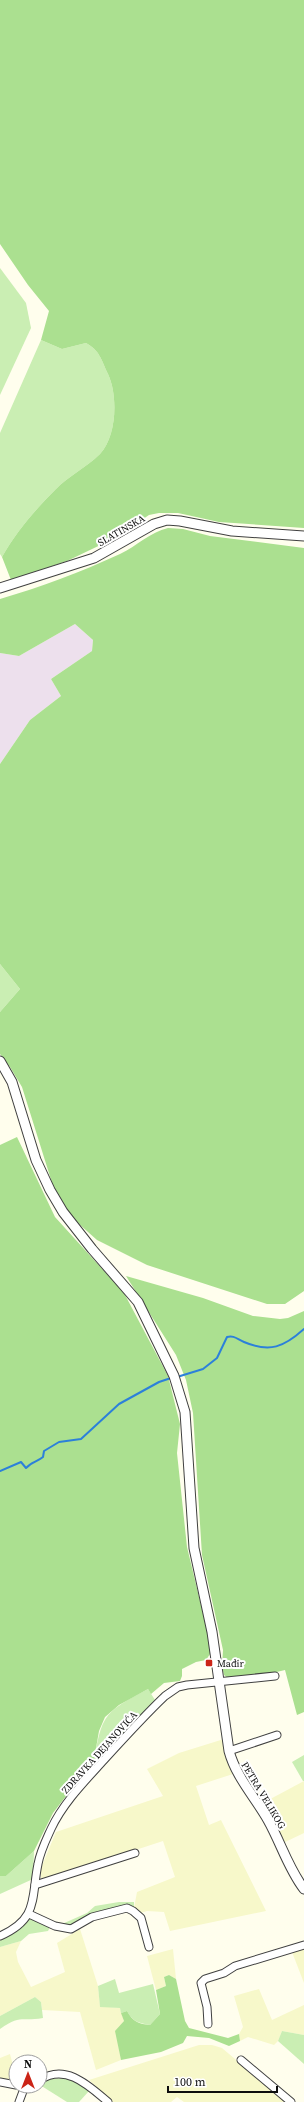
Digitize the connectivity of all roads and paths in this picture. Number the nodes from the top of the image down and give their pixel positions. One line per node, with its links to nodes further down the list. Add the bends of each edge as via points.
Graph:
1 (304, 536): 2 (street, SLATINSKA, via 274,536 167,520 154,524 94,558)
2 (0, 588)
3 (0, 1061): 5 (street, PETRA VELIKOG, via 12,1082 36,1160 50,1190 63,1212 138,1302 175,1379 185,1412 194,1548 212,1632)
4 (275, 1676): 5 (street, ZDRAVKA DEJANOVIĆA)
5 (219, 1682): 7 (street, PETRA VELIKOG); 9 (street, ZDRAVKA DEJANOVIĆA, via 187,1685 171,1691 148,1712 85,1781 72,1796 52,1828 38,1862)
6 (277, 1735): 7 (street)
7 (229, 1750): 10 (street, PETRA VELIKOG, via 234,1767 266,1817)
8 (135, 1853): 9 (street)
9 (35, 1885): 11 (street, ZDRAVKA DEJANOVIĆA)
10 (304, 1889)
11 (29, 1914): 12 (street); 14 (street, via 55,1926 71,1928 92,1917 127,1908 141,1918)
12 (0, 1936)
13 (304, 1945): 15 (street, via 235,1966 224,1973 205,1979 202,1986)
14 (149, 1947)
15 (208, 2024)
16 (241, 2060): 19 (street)
17 (48, 2077): 18 (street, via 57,2074 74,2077)
18 (108, 2102)
19 (291, 2102)

